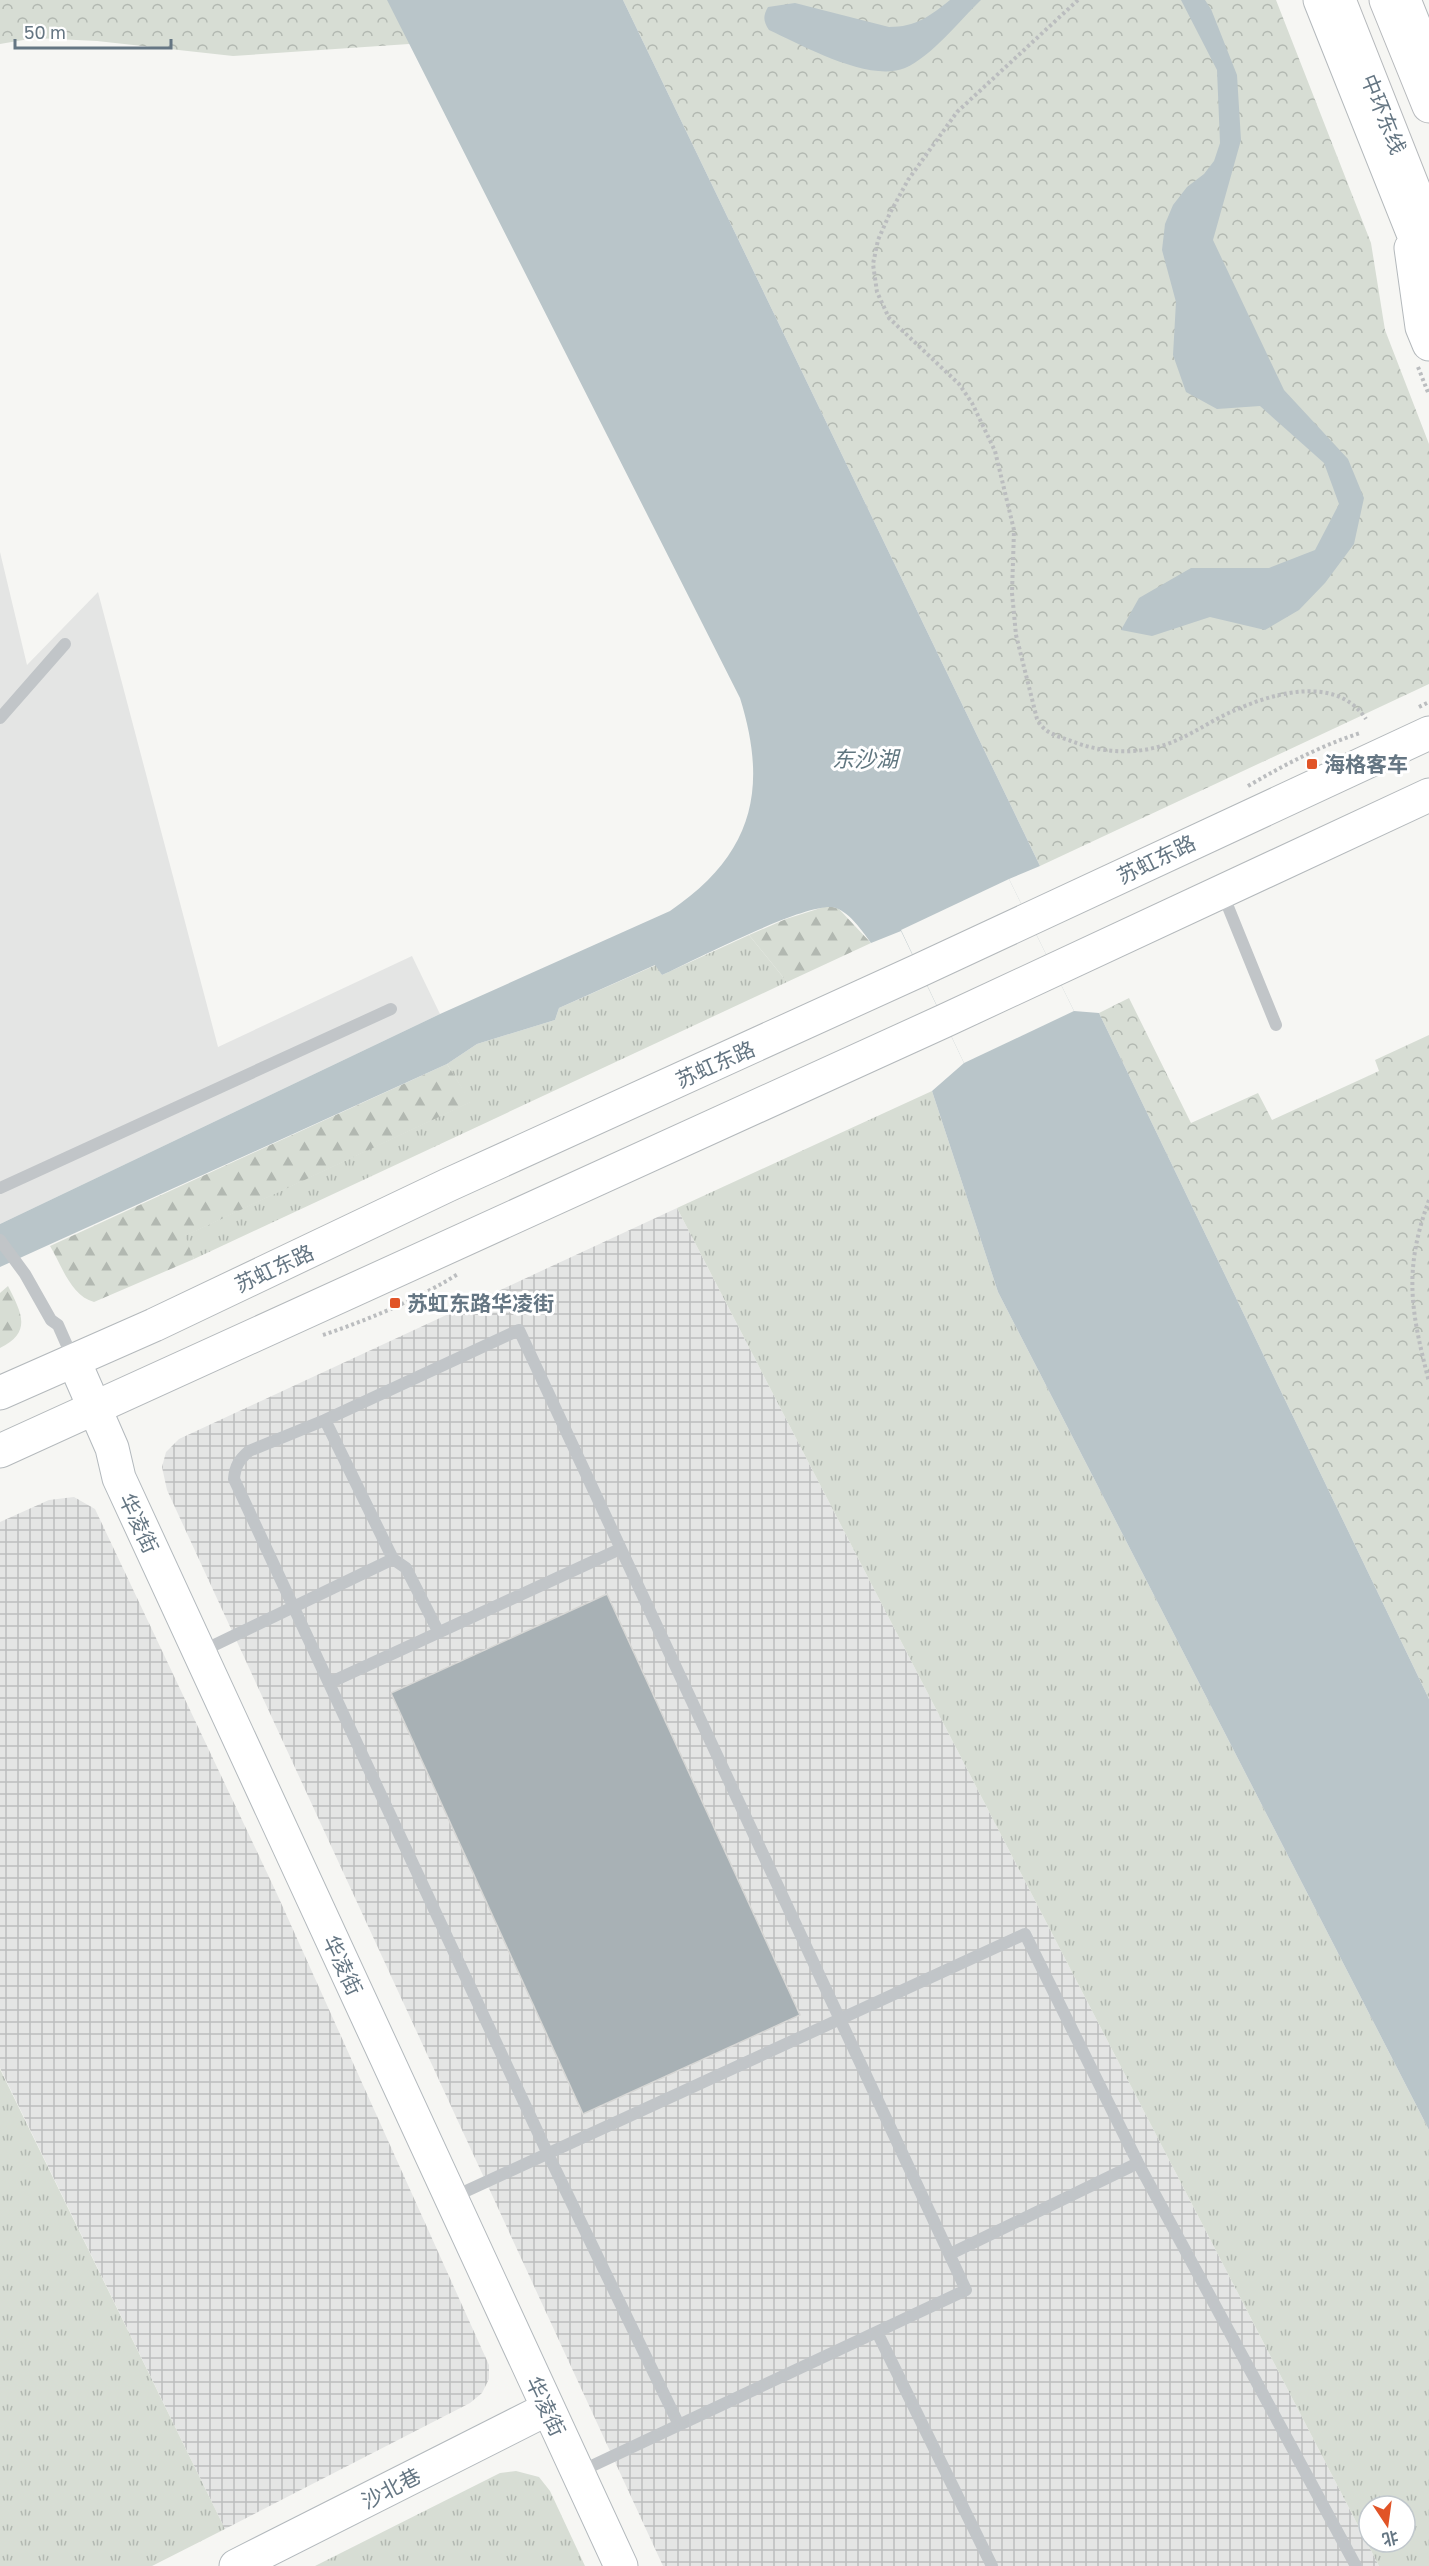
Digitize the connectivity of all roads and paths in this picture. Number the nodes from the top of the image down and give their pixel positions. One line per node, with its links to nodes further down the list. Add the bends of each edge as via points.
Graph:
1 (1078, 0): 13 (path, via 957,112 908,180 878,240 873,264 877,292 889,318 959,384 995,451 1014,530 1012,593 1016,635 1037,719 1044,729 1077,744 1127,752 1173,742 1244,706 1302,691 1318,691 1346,700)
2 (1320, 0): 8 (main road)
3 (1339, 0): 8 (main road, 中环东线)
4 (1386, 0): 7 (main road)
5 (1404, 0): 6 (main road)
6 (1429, 62)
7 (1429, 106)
8 (1417, 221): 9 (main road); 10 (main road, via 1422,327)
9 (1429, 273)
10 (1429, 344)
11 (65, 644): 12 (lane)
12 (0, 718)
13 (1366, 719)
14 (1429, 733): 22 (main road, 苏虹东路)
15 (1429, 795): 16 (main road)
16 (1222, 891): 18 (lane); 25 (main road)
17 (391, 1009): 19 (lane)
18 (1276, 1025)
19 (0, 1188)
20 (1429, 1200): 23 (path, via 1410,1285)
21 (0, 1240): 22 (lane, via 58,1325)
22 (74, 1360): 24 (main road, 苏虹东路); 25 (main road, 华凌街)
23 (1429, 1382)
24 (0, 1393)
25 (95, 1409): 27 (main road); 32 (main road, 华凌街, via 112,1448 119,1479)
26 (325, 1420): 28 (lane, via 519,1330); 29 (lane); 30 (lane, via 249,1451 235,1468 234,1479)
27 (0, 1451)
28 (620, 1549): 31 (lane); 34 (lane)
29 (393, 1559): 30 (lane); 31 (lane, via 406,1568)
30 (294, 1608): 32 (lane); 33 (lane)
31 (439, 1633): 33 (lane)
32 (199, 1653): 37 (main road, 华凌街)
33 (329, 1683): 35 (lane)
34 (838, 2019): 35 (lane); 36 (lane, via 1025,1934); 38 (lane)
35 (547, 2152): 37 (lane); 41 (lane)
36 (1138, 2163): 38 (lane); 46 (lane)
37 (450, 2198): 40 (main road, 华凌街)
38 (950, 2254): 39 (lane, via 966,2290)
39 (877, 2332): 41 (lane); 45 (lane)
40 (547, 2409): 42 (main road, 华凌街); 43 (main road, 沙北巷)
41 (679, 2425): 42 (lane)
42 (577, 2474): 44 (main road, 华凌街)
43 (236, 2566)
44 (621, 2566)
45 (992, 2566)
46 (1356, 2566)

